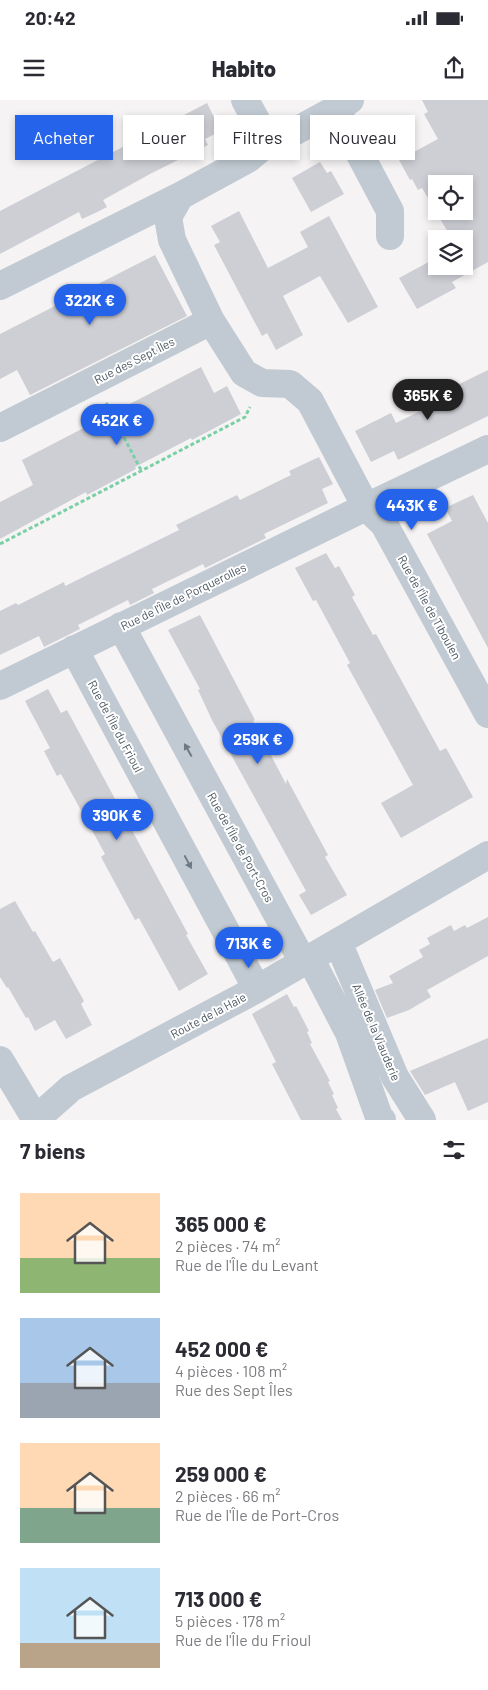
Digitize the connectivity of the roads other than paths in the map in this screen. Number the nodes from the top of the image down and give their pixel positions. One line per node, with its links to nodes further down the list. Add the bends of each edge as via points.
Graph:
1 (245, 100): 3 (street)
2 (343, 105): 4 (street); 7 (street, via 390,211)
3 (253, 115)
4 (300, 129)
5 (246, 160): 6 (street)
6 (180, 196): 8 (street); 9 (street, via 168,217 172,240)
7 (390, 236)
8 (0, 286)
9 (211, 321): 10 (street, Rue des Sept Îles); 12 (street, Rue de l'Île de Tiboulen, via 244,373 262,383 290,384 310,401)
10 (1, 424)
11 (488, 450): 12 (street, Rue de l'Île de Porquerolles)
12 (366, 507): 13 (street, Rue de l'Île de Porquerolles); 16 (street, Rue de l'Île de Tiboulen, via 384,524)
13 (121, 626): 14 (street, Rue de l'Île de Porquerolles); 19 (street, Rue de l'Île de Port-Cros, one-way to 13)
14 (74, 649): 15 (street, Rue de l'Île de Porquerolles); 20 (street, Rue de l'Île du Frioul, one-way to 20)
15 (0, 686)
16 (488, 714)
17 (488, 855): 18 (street, Route de la Haie)
18 (338, 942): 19 (street, Route de la Haie); 24 (street, Allée de la Viauderie, via 395,1077)
19 (307, 960): 20 (street, Route de la Haie); 23 (street, Rue de l'Île de Port-Cros, via 349,1033)
20 (257, 989): 22 (street, Route de la Haie, via 71,1088)
21 (0, 1060): 22 (street)
22 (35, 1120)
23 (382, 1120)
24 (422, 1120)

